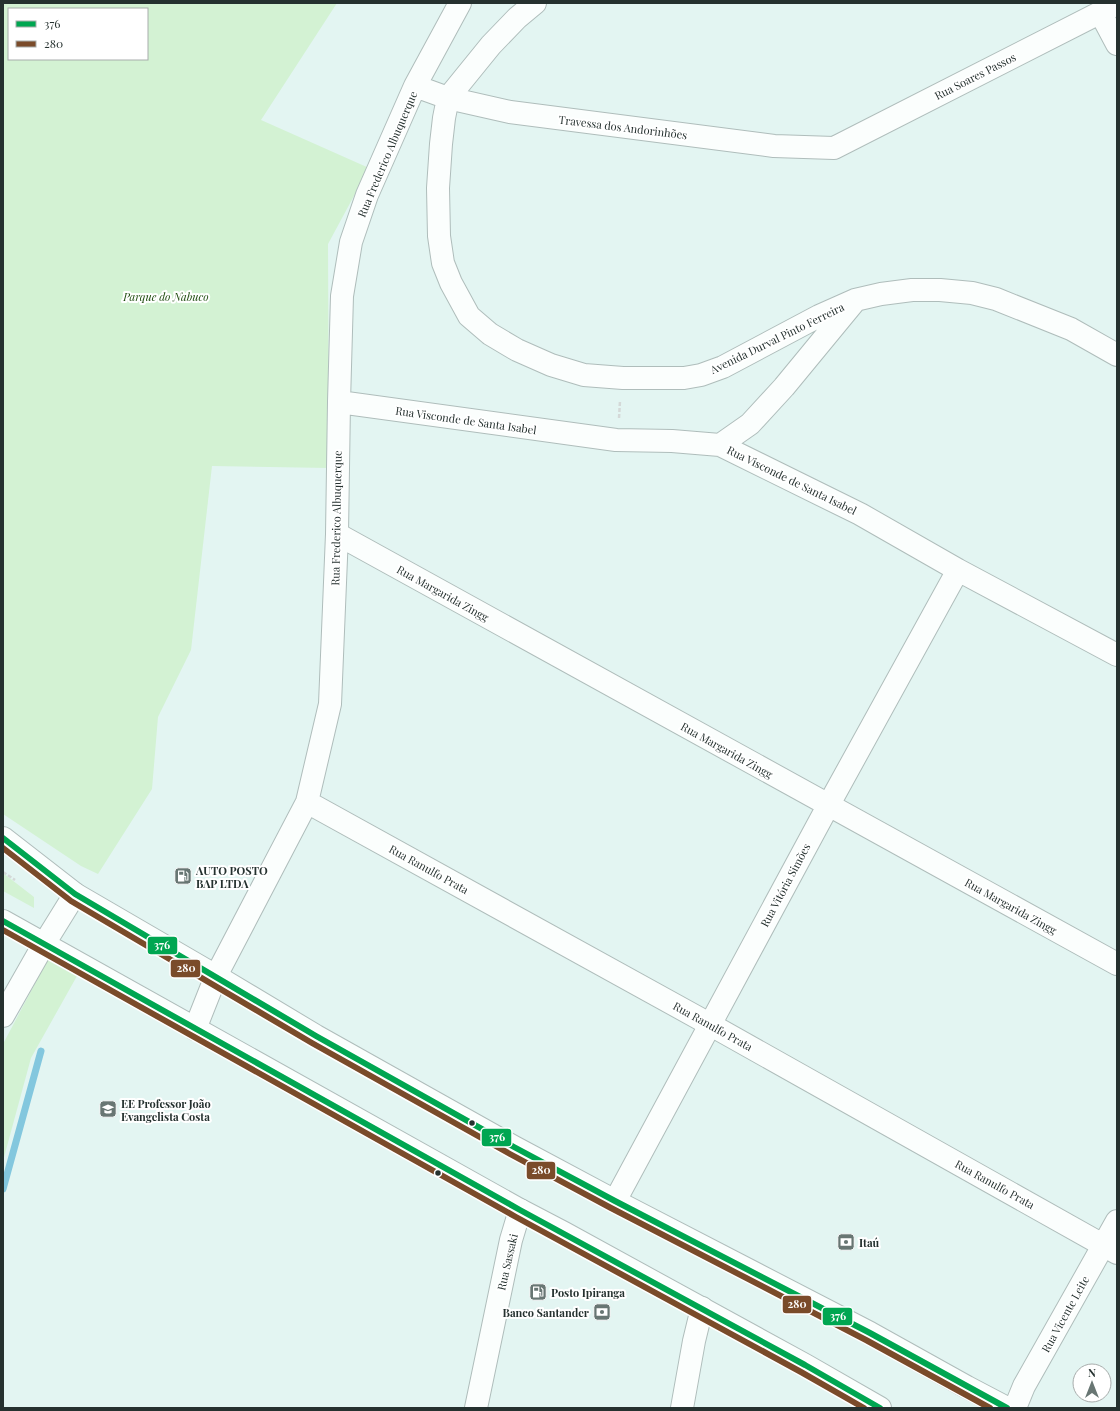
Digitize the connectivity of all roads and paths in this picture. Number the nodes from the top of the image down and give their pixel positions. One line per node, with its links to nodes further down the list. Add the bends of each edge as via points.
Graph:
1 (460, 3): 5 (street, Rua Frederico Albuquerque)
2 (535, 3): 6 (street, Avenida Durval Pinto Ferreira, via 491,45)
3 (1108, 8): 4 (street); 7 (street, Rua Soares Passos)
4 (1117, 44)
5 (415, 86): 6 (street, Travessa dos Andorinhões); 11 (street, Rua Frederico Albuquerque, via 367,195 351,242 342,296)
6 (448, 98): 7 (street, Travessa dos Andorinhões, via 510,112 633,129 774,146); 10 (street, Avenida Durval Pinto Ferreira, via 438,188 439,236 443,263 469,316 490,334 551,366 584,375)
7 (834, 148)
8 (855, 300): 9 (street, Avenida Durval Pinto Ferreira, via 912,290 972,293 996,299 1071,329); 10 (street, Avenida Durval Pinto Ferreira, via 819,316 723,368 684,378); 13 (street, Avenida Durval Pinto Ferreira, via 818,347 750,424)
9 (1117, 355)
10 (623, 378): 12 (path)
11 (339, 402): 12 (street, Rua Visconde de Santa Isabel); 14 (street, Rua Frederico Albuquerque)
12 (616, 440): 13 (street, Rua Visconde de Santa Isabel)
13 (720, 445): 15 (street, Rua Visconde de Santa Isabel, via 860,514)
14 (337, 534): 17 (street, Rua Frederico Albuquerque, via 330,704); 18 (street, Rua Margarida Zingg)
15 (958, 570): 16 (street, Rua Visconde de Santa Isabel); 18 (street, Rua Vitória Simões)
16 (1117, 655)
17 (307, 802): 24 (street, Rua Frederico Albuquerque); 26 (street, Rua Ranulfo Prata)
18 (828, 806): 23 (street, Rua Margarida Zingg); 26 (street, Rua Vitória Simões)
19 (3, 838): 20 (street)
20 (75, 894): 22 (street); 24 (street)
21 (3, 921): 22 (street)
22 (44, 944): 25 (street); 27 (street)
23 (1117, 964)
24 (216, 976): 27 (street, Rua Frederico Albuquerque); 28 (street, via 316,1036)
25 (3, 1016)
26 (711, 1025): 28 (street, Rua Vitória Simões); 31 (street, Rua Ranulfo Prata)
27 (195, 1029): 29 (street)
28 (615, 1201): 36 (street, via 870,1332)
29 (520, 1210): 32 (street); 33 (street, Rua Sassaki)
30 (1117, 1221): 31 (street, Rua Vicente Leite)
31 (1110, 1249): 37 (street, Rua Vicente Leite, via 1028,1380)
32 (702, 1308): 34 (street); 35 (street)
33 (476, 1408)
34 (682, 1408)
35 (880, 1408)
36 (1007, 1408)
37 (1015, 1408)

